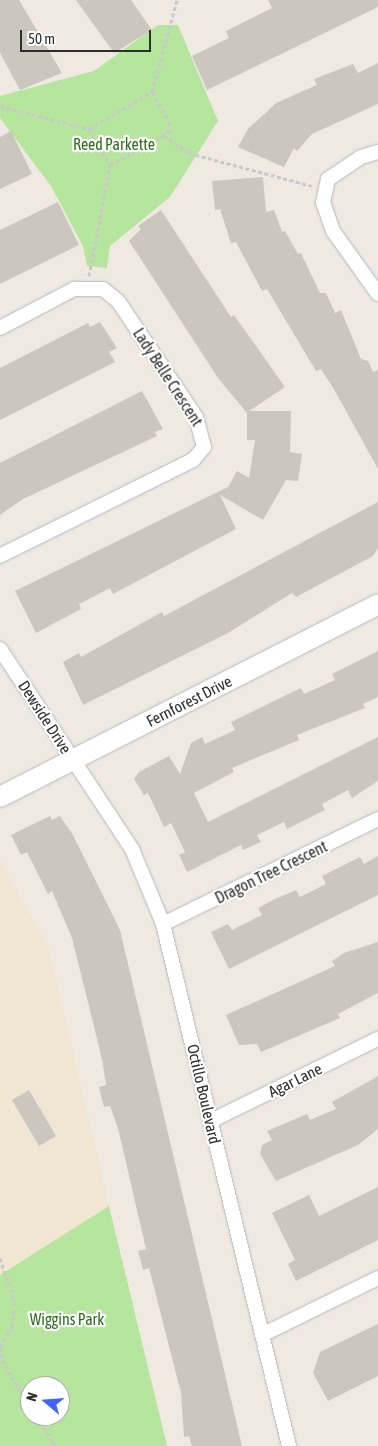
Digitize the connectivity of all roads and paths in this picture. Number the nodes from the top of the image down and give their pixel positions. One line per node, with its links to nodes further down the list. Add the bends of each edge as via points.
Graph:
1 (177, 0): 2 (path)
2 (152, 92): 4 (path); 5 (path, via 169,122 170,130)
3 (0, 106): 4 (path)
4 (89, 129): 7 (path)
5 (164, 135): 7 (path); 8 (path, via 189,154)
6 (378, 152): 8 (street, via 340,169)
7 (110, 165): 9 (path)
8 (325, 189): 10 (street, via 323,202 333,230)
9 (86, 289): 11 (street, Lady Belle Crescent, via 74,289); 12 (street, Lady Belle Crescent, via 103,288 118,301 196,417 204,447 193,460)
10 (378, 294)
11 (0, 328)
12 (0, 556)
13 (378, 604): 15 (street, Fernforest Drive)
14 (0, 649): 15 (street, Dewside Drive)
15 (73, 760): 16 (street, Fernforest Drive); 18 (street, Octillo Boulevard, via 132,849)
16 (0, 797)
17 (378, 820): 18 (street, Dragon Tree Crescent)
18 (163, 924): 20 (street, Octillo Boulevard)
19 (378, 1039): 20 (street, Agar Lane)
20 (211, 1122): 23 (street, Octillo Boulevard)
21 (0, 1258): 24 (path, via 15,1303 12,1326)
22 (378, 1278): 23 (street)
23 (262, 1334): 28 (street, Octillo Boulevard)
24 (0, 1347): 25 (path, via 2,1360)
25 (20, 1391)
26 (42, 1426): 27 (path)
27 (55, 1446)
28 (289, 1446)

